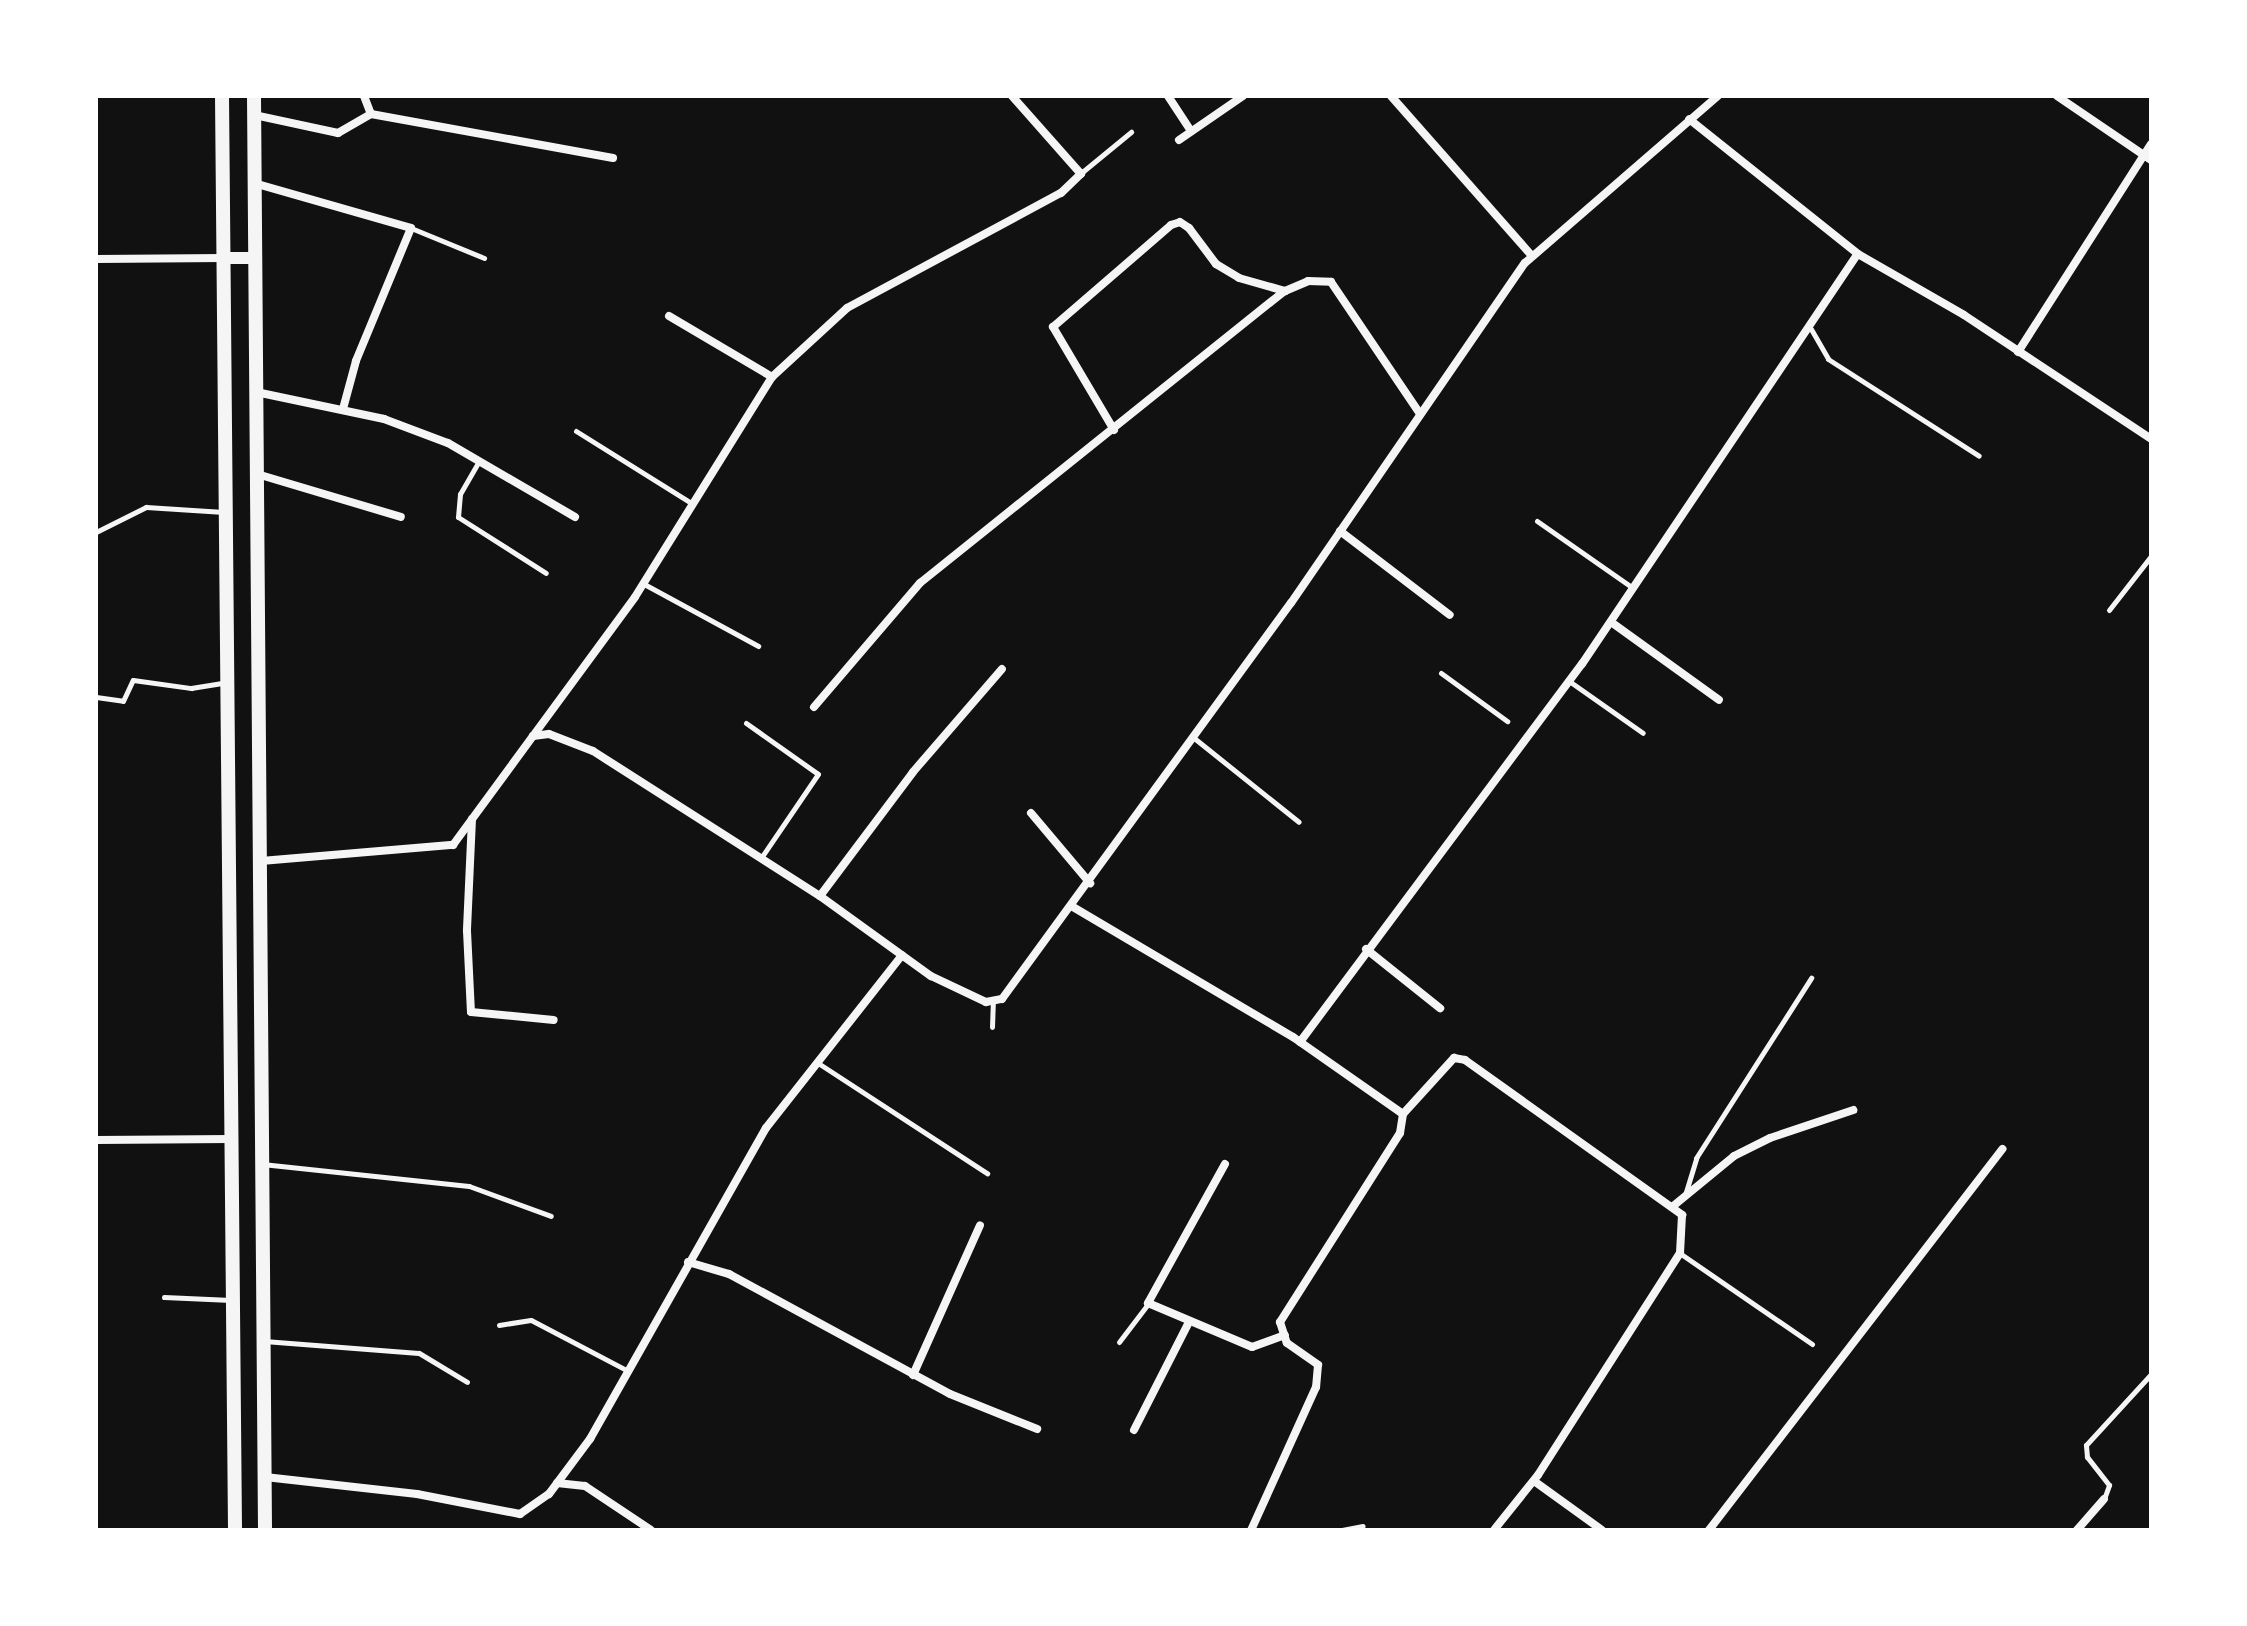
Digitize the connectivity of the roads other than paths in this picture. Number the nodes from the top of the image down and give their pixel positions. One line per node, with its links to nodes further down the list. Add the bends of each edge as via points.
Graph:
1 (222, 96): 24 (main road)
2 (254, 96): 11 (main road)
3 (364, 96): 10 (street)
4 (1012, 96): 19 (street)
5 (1168, 96): 13 (street)
6 (1243, 96): 13 (street)
7 (1391, 96): 23 (street)
8 (1718, 96): 12 (street)
9 (2057, 96): 18 (street)
10 (371, 114): 11 (street, via 338,133); 17 (street)
11 (254, 115): 20 (main road)
12 (1689, 119): 22 (street); 23 (street)
13 (1191, 131): 15 (street)
14 (1131, 132): 19 (lane)
15 (1179, 140)
16 (2151, 144): 18 (street)
17 (613, 158)
18 (2147, 158): 31 (street)
19 (1081, 174): 32 (street, via 1061,193 847,308)
20 (254, 183): 21 (street); 25 (main road)
21 (411, 228): 26 (lane); 34 (street, via 356,361)
22 (1858, 254): 30 (street); 31 (street)
23 (1532, 256): 35 (street)
24 (224, 258): 25 (main road); 27 (street); 43 (main road)
25 (255, 258): 33 (main road)
26 (484, 258)
27 (96, 259)
28 (1285, 291): 35 (street, via 1308,281 1331,282); 36 (street); 36 (street, via 1239,278 1216,264 1189,228 1180,222 1171,225 1053,327)
29 (669, 316): 32 (street)
30 (1811, 329): 39 (lane, via 1828,359); 52 (street)
31 (2018, 352): 38 (street)
32 (772, 377): 42 (street, via 719,455)
33 (256, 392): 34 (street); 41 (main road)
34 (343, 409): 40 (street, via 448,443)
35 (1420, 414): 47 (street)
36 (1114, 430): 63 (street, via 920,583)
37 (576, 431): 42 (lane)
38 (2151, 439)
39 (1979, 456)
40 (479, 461): 45 (street); 50 (lane, via 460,494 458,517)
41 (257, 474): 44 (street); 73 (main road)
42 (694, 504): 51 (street)
43 (227, 512): 48 (lane, via 146,507); 60 (main road)
44 (401, 517)
45 (575, 517)
46 (1537, 521): 52 (lane)
47 (1340, 531): 54 (street); 68 (street)
48 (96, 532)
49 (2151, 556): 53 (lane)
50 (546, 573)
51 (643, 583): 56 (lane); 67 (street)
52 (1633, 588): 55 (street)
53 (2109, 610)
54 (1450, 615)
55 (1611, 622): 59 (street); 62 (street)
56 (758, 646)
57 (1002, 669): 75 (street, via 913,772)
58 (1441, 673): 64 (lane)
59 (1569, 681): 66 (lane); 77 (street)
60 (228, 682): 61 (lane, via 191,688 133,680 123,701); 88 (main road)
61 (96, 697)
62 (1719, 700)
63 (814, 707)
64 (1507, 721)
65 (746, 723): 72 (lane, via 818,774)
66 (1643, 733)
67 (533, 736): 70 (street); 72 (street, via 549,734 593,751)
68 (1194, 738): 71 (lane); 74 (street)
69 (1031, 813): 74 (street)
70 (472, 819): 73 (street, via 453,845); 82 (street, via 467,931 471,1012)
71 (1299, 822)
72 (761, 858): 75 (street)
73 (261, 861): 91 (main road)
74 (1090, 883): 76 (street)
75 (820, 896): 78 (street)
76 (1073, 907): 80 (street, via 1018,983); 84 (street)
77 (1366, 949): 81 (street); 84 (street)
78 (902, 955): 80 (street, via 931,976); 85 (street)
79 (1811, 978): 94 (lane, via 1696,1158)
80 (993, 1002): 83 (lane)
81 (1440, 1008)
82 (554, 1020)
83 (992, 1027)
84 (1300, 1042): 87 (street)
85 (817, 1063): 93 (lane); 99 (street, via 766,1128)
86 (1853, 1110): 94 (street, via 1734,1156)
87 (1403, 1114): 95 (street, via 1454,1058 1465,1060); 105 (street, via 1400,1133 1280,1322)
88 (231, 1139): 89 (street); 101 (main road)
89 (96, 1140)
90 (2002, 1149): 127 (street)
91 (261, 1164): 96 (lane, via 469,1186); 106 (main road)
92 (1225, 1164): 102 (street)
93 (987, 1173)
94 (1685, 1196): 95 (street)
95 (1672, 1207): 98 (street, via 1682,1215)
96 (551, 1216)
97 (980, 1225): 111 (street)
98 (1680, 1253): 108 (lane); 116 (street)
99 (688, 1262): 109 (street); 111 (street, via 729,1274)
100 (164, 1297): 101 (lane)
101 (232, 1300): 120 (main road)
102 (1148, 1303): 103 (street); 107 (lane)
103 (1189, 1322): 105 (street, via 1252,1347); 114 (street)
104 (499, 1325): 109 (lane, via 531,1320)
105 (1285, 1335): 123 (street, via 1287,1343 1318,1365 1316,1387)
106 (263, 1341): 112 (lane, via 419,1353); 115 (main road)
107 (1119, 1342)
108 (1812, 1344)
109 (628, 1371): 117 (street, via 590,1439)
110 (2151, 1374): 118 (lane, via 2086,1445 2087,1457 2109,1485)
111 (913, 1375): 113 (street)
112 (467, 1382)
113 (1037, 1429)
114 (1134, 1430)
115 (265, 1477): 117 (street, via 417,1494 520,1514); 121 (main road)
116 (1534, 1481): 125 (street); 126 (street)
117 (557, 1483): 122 (street, via 585,1486)
118 (2104, 1499): 128 (street)
119 (1363, 1526): 124 (lane)
120 (235, 1530)
121 (265, 1530)
122 (651, 1530)
123 (1251, 1530)
124 (1342, 1530)
125 (1494, 1530)
126 (1602, 1530)
127 (1709, 1530)
128 (2077, 1530)

